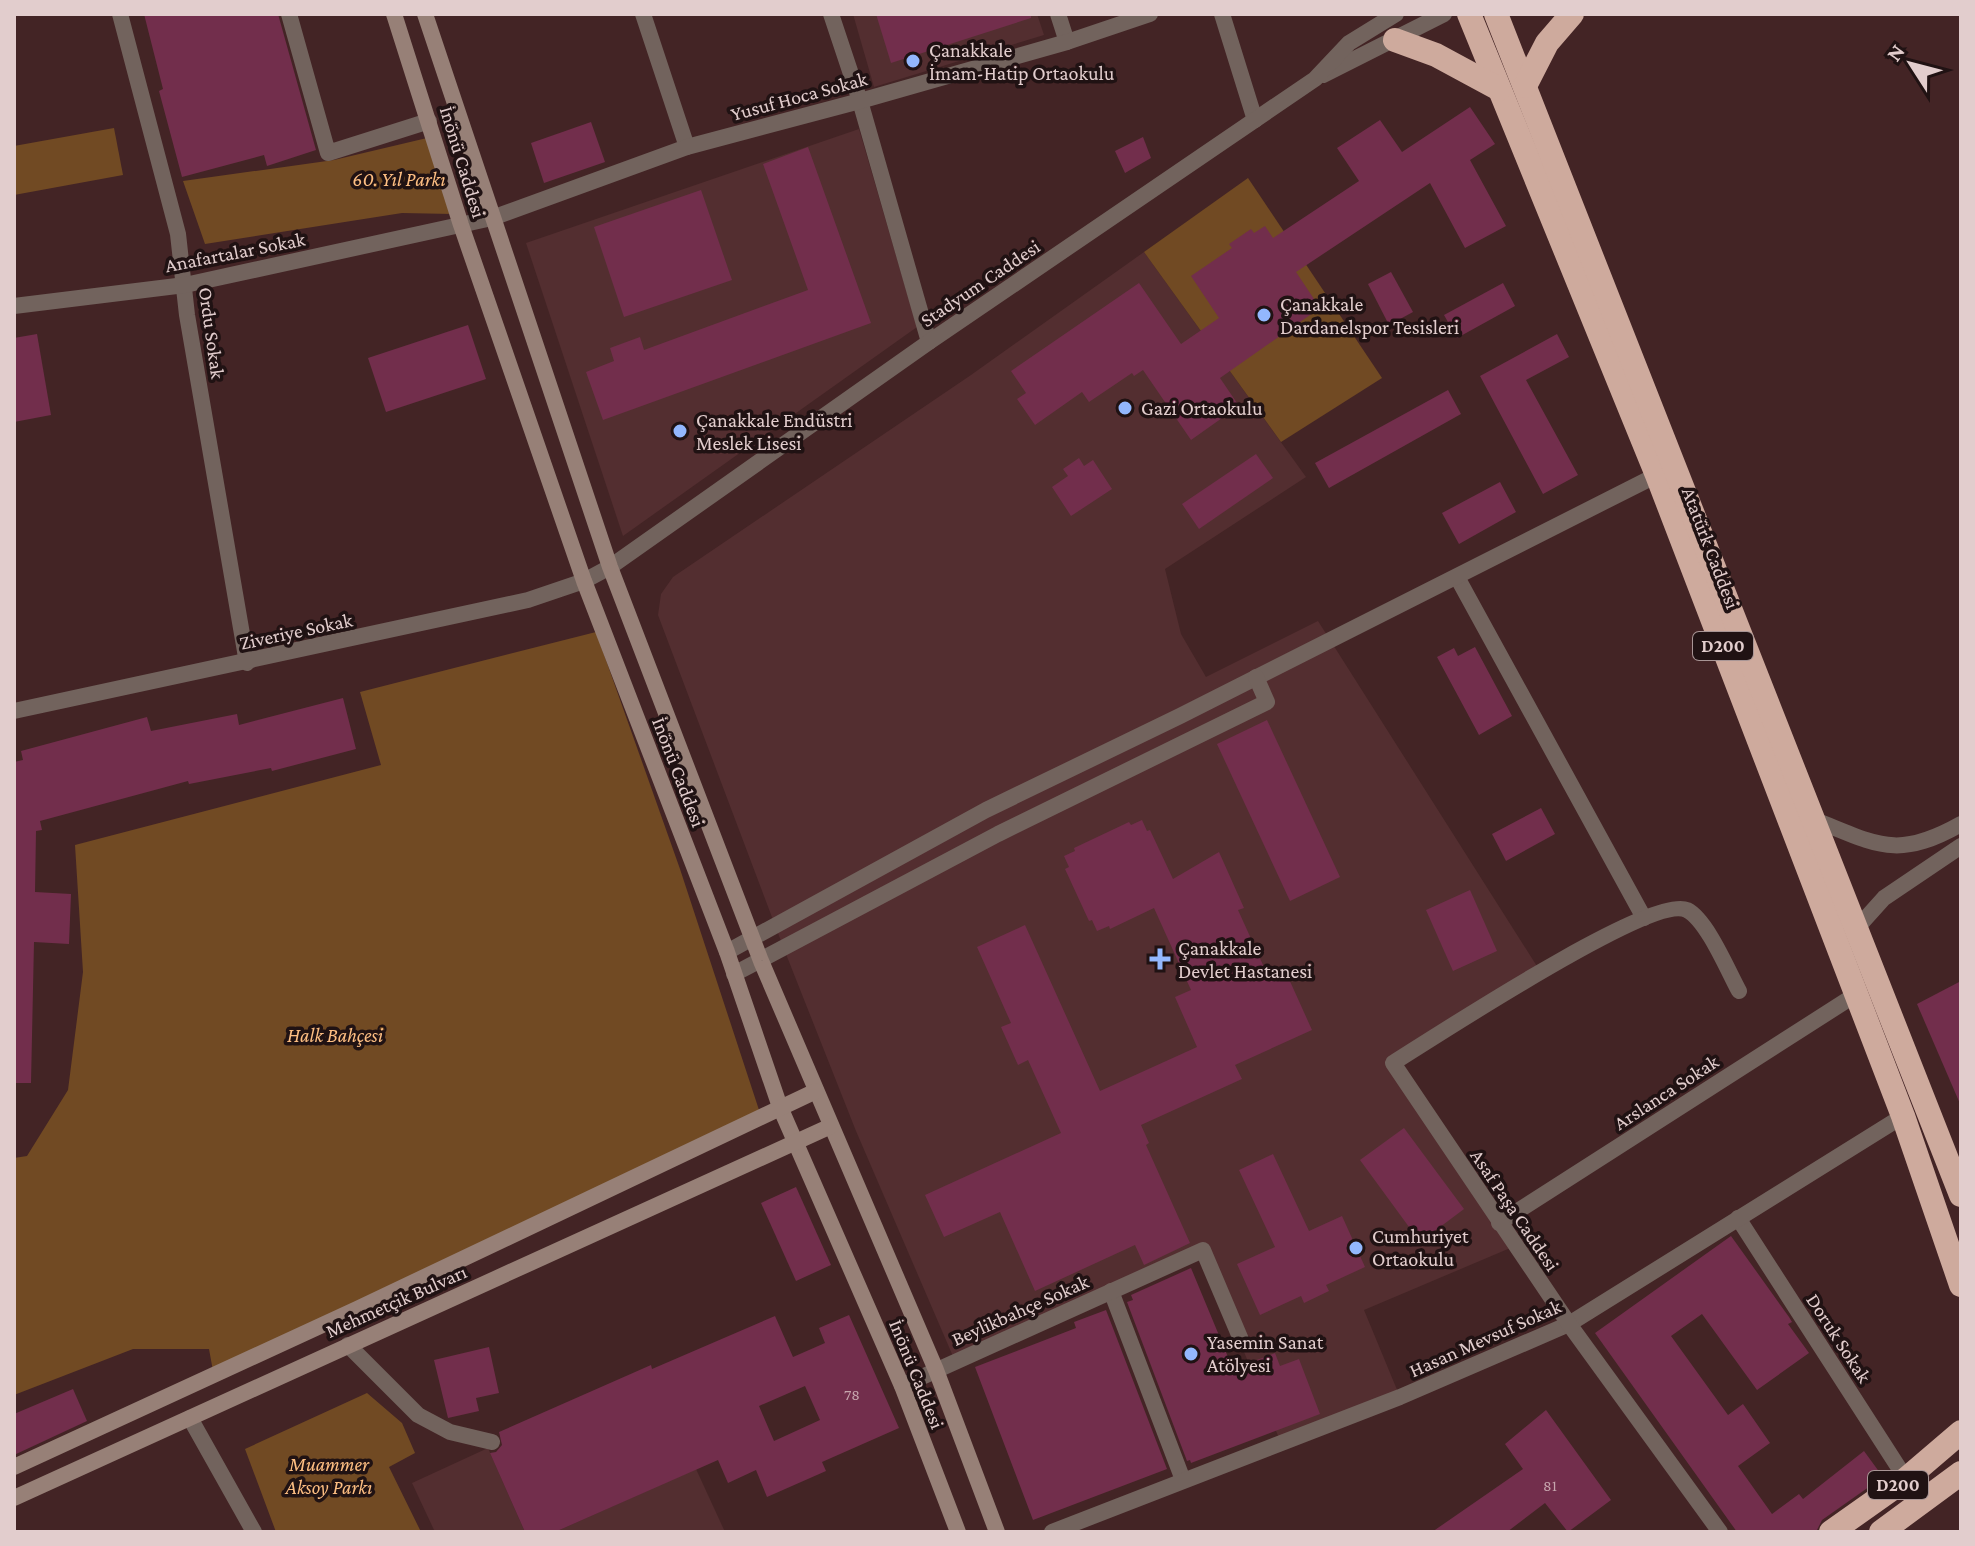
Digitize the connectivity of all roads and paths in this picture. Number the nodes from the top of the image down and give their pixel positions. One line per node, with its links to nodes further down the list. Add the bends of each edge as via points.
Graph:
1 (120, 14): 26 (street, Ordu Sokak, via 178,234)
2 (289, 14): 22 (street, via 328,153)
3 (394, 14): 22 (main road, İnönü Caddesi)
4 (425, 14): 24 (main road, İnönü Caddesi)
5 (643, 14): 23 (street)
6 (831, 14): 20 (street)
7 (1058, 14): 16 (street)
8 (1150, 14): 16 (street, Yusuf Hoca Sokak)
9 (1222, 14): 21 (street)
10 (1395, 14): 17 (street, Stadyum Caddesi, via 1349,43)
11 (1444, 14): 15 (street)
12 (1469, 14): 19 (highway, Atatürk Caddesi / D200)
13 (1496, 14): 18 (highway, Atatürk Caddesi / D200)
14 (1572, 14): 18 (highway, via 1547,43)
15 (1395, 40): 17 (street); 19 (highway)
16 (1067, 42): 20 (street, Yusuf Hoca Sokak)
17 (1315, 79): 21 (street, Stadyum Caddesi)
18 (1525, 86): 36 (highway, Atatürk Caddesi / D200)
19 (1499, 89): 29 (highway, Atatürk Caddesi / D200)
20 (860, 101): 23 (street, Yusuf Hoca Sokak); 28 (street)
21 (1255, 120): 28 (street, Stadyum Caddesi)
22 (429, 121): 25 (main road, İnönü Caddesi)
23 (687, 147): 24 (street, Yusuf Hoca Sokak)
24 (492, 218): 25 (street, Yusuf Hoca Sokak); 30 (main road, İnönü Caddesi)
25 (461, 225): 26 (street, Anafartalar Sokak); 32 (main road, İnönü Caddesi)
26 (185, 285): 27 (street, Anafartalar Sokak); 33 (street, Ordu Sokak)
27 (14, 306)
28 (929, 342): 30 (street, Stadyum Caddesi)
29 (1657, 475): 31 (street); 48 (highway, Atatürk Caddesi / D200)
30 (610, 567): 32 (street, Stadyum Caddesi); 43 (main road, İnönü Caddesi)
31 (1457, 577): 34 (street); 41 (street)
32 (584, 581): 33 (street, Ziveriye Sokak, via 528,600); 44 (main road, İnönü Caddesi)
33 (247, 663): 35 (street, Ziveriye Sokak)
34 (1256, 677): 43 (street, via 986,810); 45 (street, via 1267,702 998,834)
35 (14, 711)
36 (1815, 820): 38 (street, via 1894,847); 42 (highway, Atatürk Caddesi / D200)
37 (1961, 824): 38 (street)
38 (1926, 841): 40 (street)
39 (1961, 846): 40 (street)
40 (1936, 861): 42 (street, via 1884,898)
41 (1644, 918): 47 (street, via 1678,907 1689,911); 56 (street, Asaf Paşa Caddesi, via 1540,971 1393,1063)
42 (1857, 928): 54 (highway, Atatürk Caddesi / D200)
43 (753, 937): 44 (street); 45 (main road, İnönü Caddesi)
44 (727, 952): 46 (main road, İnönü Caddesi)
45 (761, 961): 46 (street); 49 (main road, İnönü Caddesi)
46 (734, 974): 50 (main road, İnönü Caddesi)
47 (1739, 991)
48 (1855, 995): 51 (highway, Atatürk Caddesi / D200); 56 (street, Arslanca Sokak)
49 (816, 1091): 50 (main road, Mehmetçik Bulvarı); 52 (main road, İnönü Caddesi)
50 (780, 1107): 53 (main road, İnönü Caddesi); 59 (main road, Mehmetçik Bulvarı)
51 (1903, 1116): 55 (street, Hasan Mevsuf Sokak); 57 (highway, Atatürk Caddesi / D200)
52 (831, 1126): 53 (main road, Mehmetçik Bulvarı); 66 (main road, İnönü Caddesi)
53 (795, 1141): 62 (main road, Mehmetçik Bulvarı); 67 (main road, İnönü Caddesi)
54 (1961, 1195)
55 (1738, 1218): 60 (street, Hasan Mevsuf Sokak); 73 (street, Doruk Sokak)
56 (1499, 1223): 60 (street, Asaf Paşa Caddesi)
57 (1961, 1285)
58 (1111, 1291): 63 (street, Beylikbahçe Sokak, via 1203,1250); 66 (street, Beylikbahçe Sokak); 74 (street, Beylikbahçe Sokak)
59 (357, 1309): 61 (main road, Mehmetçik Bulvarı); 62 (main road)
60 (1569, 1324): 74 (street, Hasan Mevsuf Sokak, via 1400,1397); 80 (street, Asaf Paşa Caddesi)
61 (316, 1328): 65 (main road); 71 (main road, Mehmetçik Bulvarı)
62 (370, 1336): 64 (main road, Mehmetçik Bulvarı)
63 (1242, 1342)
64 (348, 1345): 65 (main road, Mehmetçik Bulvarı); 70 (street, via 418,1415 450,1432)
65 (328, 1354): 68 (main road, Mehmetçik Bulvarı)
66 (936, 1370): 67 (street, Beylikbahçe Sokak); 78 (main road, İnönü Caddesi)
67 (902, 1386): 77 (main road, İnönü Caddesi)
68 (190, 1418): 75 (main road, Mehmetçik Bulvarı); 76 (street)
69 (1961, 1432): 73 (highway, D200)
70 (492, 1442)
71 (14, 1467)
72 (1957, 1478): 82 (highway, D200)
73 (1906, 1479): 81 (highway, D200)
74 (1183, 1480): 79 (street, Hasan Mevsuf Sokak)
75 (14, 1498)
76 (254, 1532)
77 (958, 1532)
78 (997, 1532)
79 (1052, 1532)
80 (1720, 1532)
81 (1831, 1532)
82 (1881, 1532)

